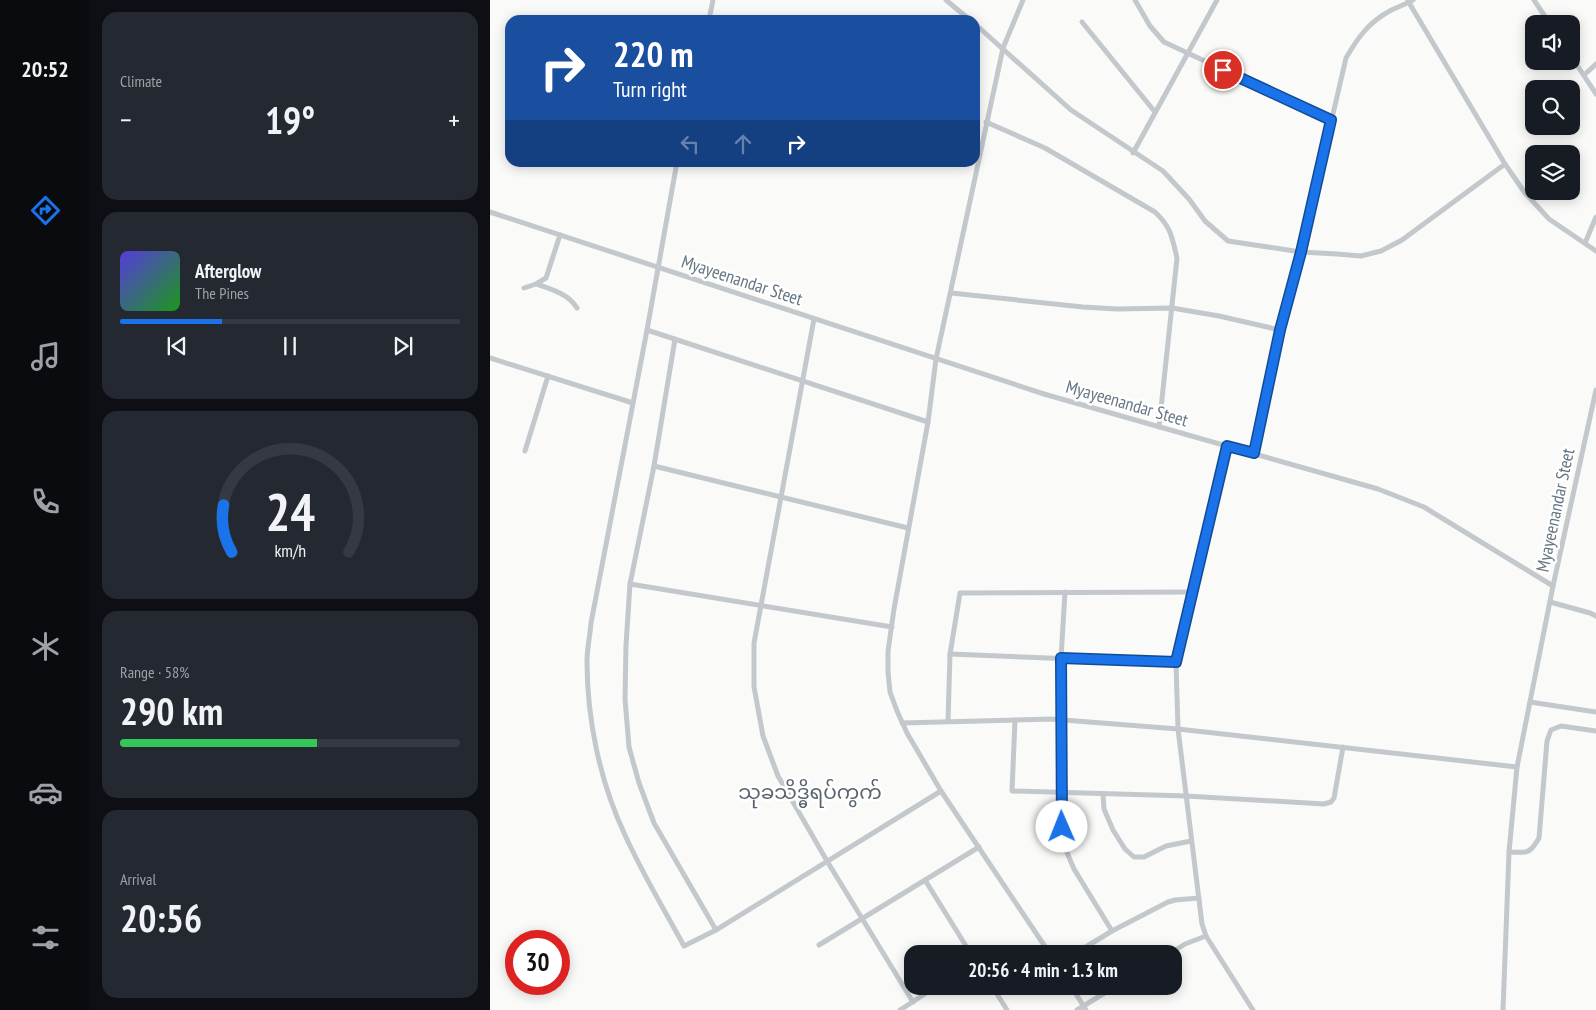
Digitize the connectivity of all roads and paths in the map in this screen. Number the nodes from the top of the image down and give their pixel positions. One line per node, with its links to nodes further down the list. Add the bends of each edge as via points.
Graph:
1 (714, 0): 8 (street)
2 (946, 0): 9 (street)
3 (1023, 0): 13 (street)
4 (1135, 0): 14 (street, via 1164,42)
5 (1217, 0): 14 (street)
6 (1534, 0): 10 (street)
7 (1409, 1): 20 (street, via 1371,22 1356,39 1346,58); 24 (street)
8 (710, 15)
9 (964, 15)
10 (1544, 15)
11 (1082, 22): 19 (street)
12 (980, 28): 13 (street)
13 (1003, 48): 21 (street); 23 (street, via 1071,110)
14 (1187, 53): 19 (street); 20 (street)
15 (1596, 64): 17 (street)
16 (1580, 69): 17 (street)
17 (1584, 75): 18 (street)
18 (1596, 94)
19 (1155, 112): 23 (street)
20 (1331, 120): 32 (street)
21 (986, 122): 22 (street); 38 (street, via 1045,148 1155,212 1166,222 1177,258)
22 (980, 151)
23 (1133, 152): 32 (street, via 1163,171 1205,221 1228,241)
24 (1505, 164): 30 (street, via 1548,219); 32 (street, via 1402,240 1381,251 1361,256)
25 (676, 167): 33 (street)
26 (977, 167): 36 (street)
27 (490, 212): 29 (street, Myayeenandar Steet)
28 (1596, 216): 30 (street)
29 (560, 235): 33 (street, Myayeenandar Steet); 34 (street, via 549,272)
30 (1585, 243): 31 (street)
31 (1596, 251)
32 (1301, 252): 41 (street)
33 (658, 267): 39 (street, Myayeenandar Steet); 40 (street)
34 (536, 284): 35 (street); 37 (street, via 567,297)
35 (524, 288)
36 (951, 293): 38 (street, via 1083,307); 44 (street)
37 (577, 308)
38 (1172, 308): 41 (street); 50 (street)
39 (814, 319): 44 (street, Myayeenandar Steet); 46 (street)
40 (648, 330): 42 (street); 48 (street)
41 (1280, 330): 53 (street)
42 (675, 339): 46 (street); 54 (street)
43 (490, 358): 45 (street)
44 (936, 359): 49 (street); 50 (street, Myayeenandar Steet)
45 (548, 376): 48 (street); 52 (street)
46 (802, 380): 49 (street); 55 (street)
47 (1596, 390): 58 (street, Myayeenandar Steet)
48 (633, 403): 89 (street, via 592,623 587,660 589,704 596,747 611,800 625,835 684,946)
49 (928, 422): 56 (street)
50 (1159, 427): 51 (street, Myayeenandar Steet)
51 (1227, 446): 53 (street, Myayeenandar Steet); 60 (street)
52 (524, 451)
53 (1254, 453): 58 (street, Myayeenandar Steet, via 1378,489 1424,507)
54 (654, 466): 55 (street); 57 (street)
55 (781, 498): 56 (street); 62 (street)
56 (908, 528): 64 (street)
57 (630, 584): 62 (street); 89 (street, via 625,699 629,747 654,822)
58 (1553, 586): 61 (street)
59 (1065, 592): 60 (street); 65 (street, via 960,593); 66 (street)
60 (1192, 592): 67 (street)
61 (1550, 602): 63 (street); 68 (street)
62 (760, 605): 64 (street); 85 (street, via 754,643 754,687 763,736 778,776)
63 (1596, 616)
64 (892, 627): 72 (street, via 888,672 890,692)
65 (950, 654): 66 (street); 73 (street)
66 (1061, 658): 67 (street); 71 (street)
67 (1176, 662): 74 (street)
68 (1530, 702): 69 (street); 77 (street)
69 (1596, 712)
70 (1015, 720): 71 (street); 73 (street); 79 (street, via 1012,791)
71 (1062, 720): 74 (street); 79 (street)
72 (902, 722): 73 (street); 78 (street)
73 (948, 722)
74 (1178, 729): 76 (street); 81 (street)
75 (1596, 731): 84 (street, via 1561,726 1552,730 1547,741 1539,838 1533,849 1526,853)
76 (1343, 747): 77 (street); 81 (street, via 1331,802 1316,804)
77 (1517, 767): 84 (street)
78 (941, 791): 83 (street); 85 (street)
79 (1062, 793): 80 (street); 90 (street, via 1065,848 1074,870)
80 (1103, 794): 81 (street); 82 (street, via 1104,809 1113,830 1125,849 1134,856 1144,857 1166,846)
81 (1186, 796): 82 (street)
82 (1192, 841): 87 (street)
83 (979, 847): 86 (street); 94 (street)
84 (1509, 852): 107 (street)
85 (827, 861): 88 (street); 89 (street)
86 (925, 880): 88 (street); 93 (street)
87 (1198, 898): 90 (street, via 1168,902); 91 (street)
88 (862, 919): 92 (street); 101 (street)
89 (716, 930)
90 (1112, 931): 95 (street)
91 (1206, 936): 96 (street); 106 (street)
92 (819, 945)
93 (965, 945)
94 (1044, 945)
95 (1089, 945)
96 (1182, 946)
97 (923, 995): 101 (street)
98 (998, 995): 104 (street)
99 (1077, 995): 102 (street)
100 (1103, 995): 102 (street)
101 (912, 1002): 103 (street)
102 (1085, 1008): 105 (street)
103 (900, 1010)
104 (1007, 1010)
105 (1077, 1010)
106 (1253, 1010)
107 (1503, 1010)

